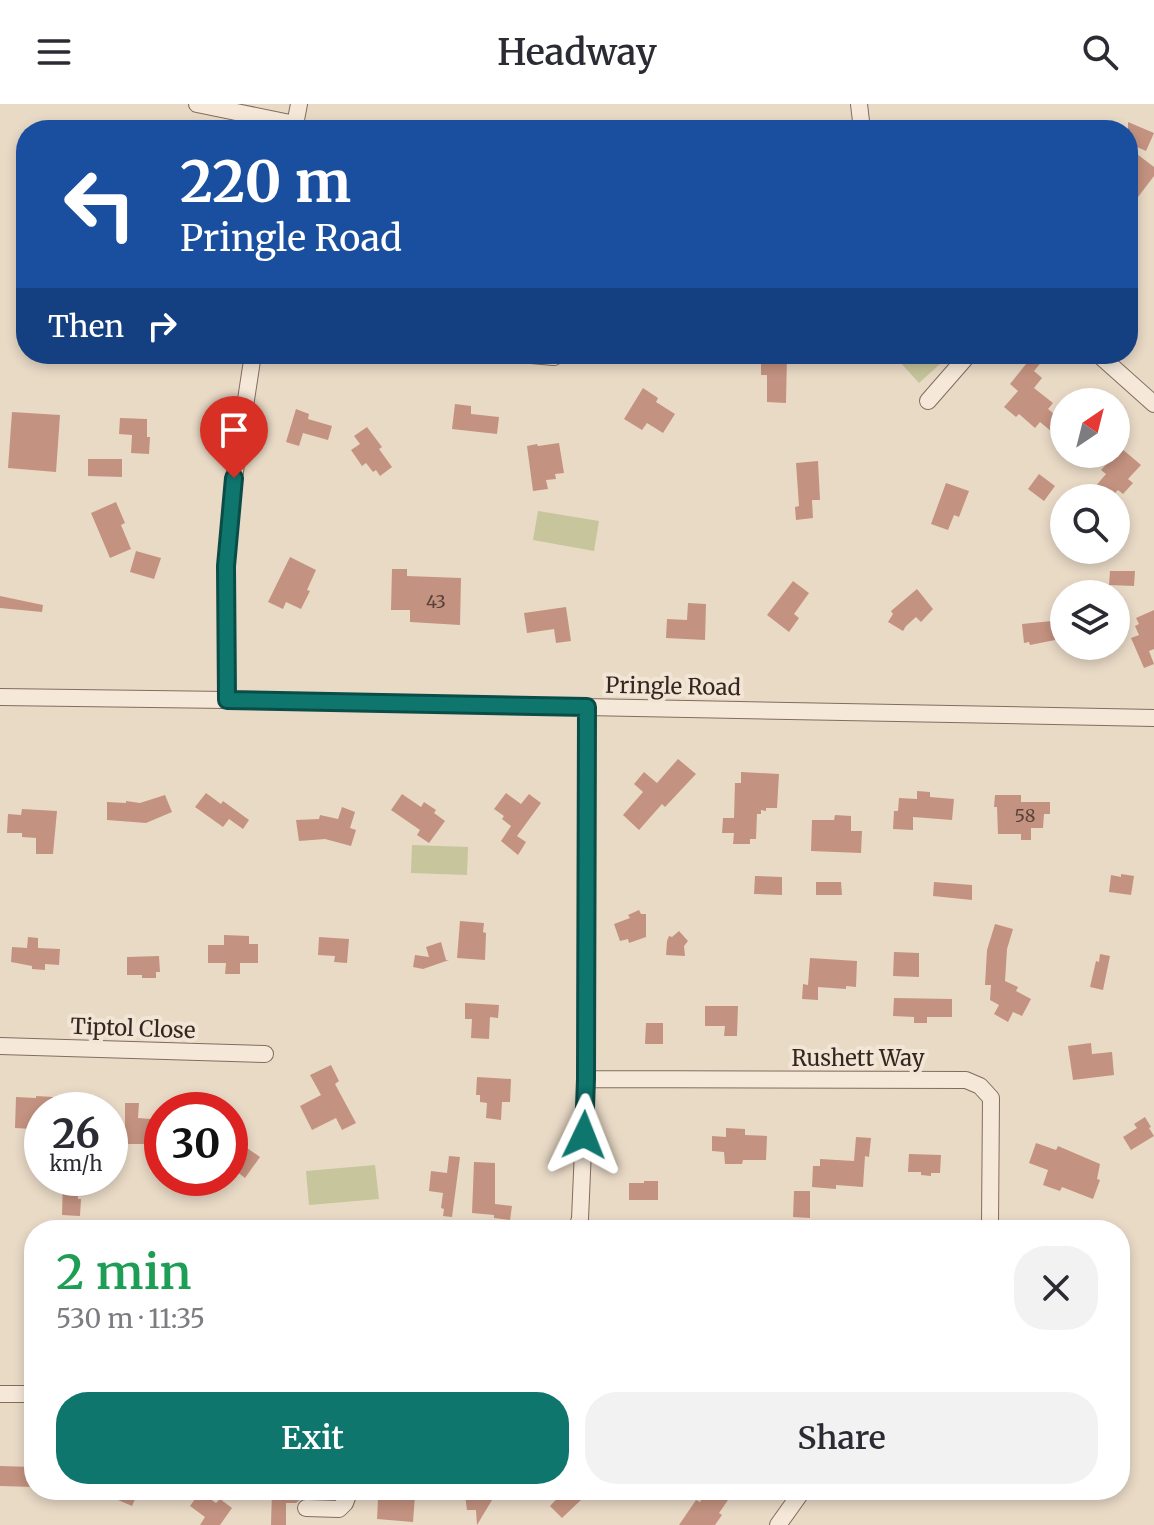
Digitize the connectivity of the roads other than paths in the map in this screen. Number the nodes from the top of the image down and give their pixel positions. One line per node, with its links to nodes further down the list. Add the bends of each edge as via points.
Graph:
1 (197, 104): 2 (street)
2 (264, 120)
3 (251, 364): 9 (street, via 226,566)
4 (960, 364): 6 (street)
5 (1109, 364): 7 (street)
6 (928, 401)
7 (1154, 404)
8 (0, 697): 9 (street, Pringle Road)
9 (227, 700): 10 (street, Pringle Road)
10 (587, 707): 11 (street, Pringle Road); 14 (street)
11 (1154, 718)
12 (0, 1046): 13 (street, Tiptol Close)
13 (265, 1054)
14 (586, 1079): 15 (street); 16 (street, Rushett Way, via 966,1080 991,1098)
15 (580, 1220)
16 (990, 1220)
17 (0, 1394): 18 (street)
18 (24, 1394)
19 (346, 1500): 21 (street, via 339,1509)
20 (796, 1500): 22 (street)
21 (306, 1508)
22 (778, 1525)

